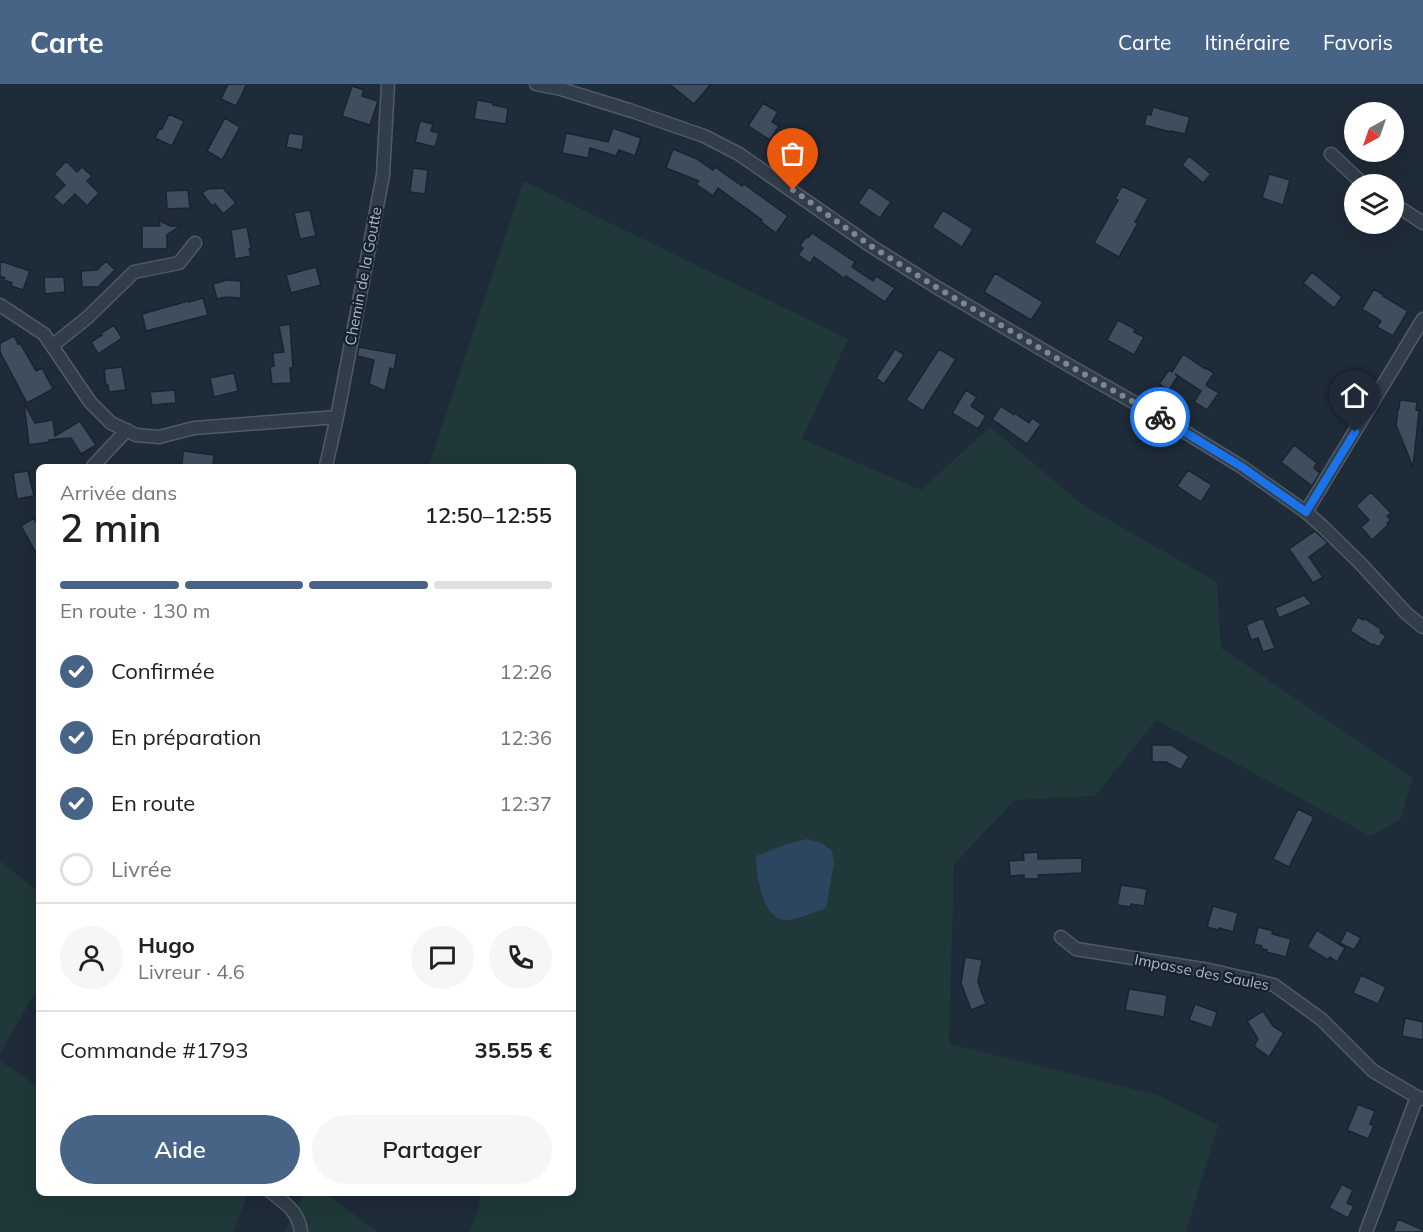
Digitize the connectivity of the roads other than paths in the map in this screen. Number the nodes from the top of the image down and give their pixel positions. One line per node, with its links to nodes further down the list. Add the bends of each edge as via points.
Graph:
1 (388, 84): 11 (street, Chemin de la Goutte, via 382,175)
2 (536, 84): 15 (street, via 694,132 739,154 871,246 1172,424)
3 (1331, 154): 4 (street)
4 (1352, 174)
5 (1404, 211): 6 (street)
6 (1423, 223)
7 (195, 243): 10 (street, via 178,262 134,272)
8 (0, 305): 10 (street, via 44,334)
9 (1423, 318): 15 (street)
10 (52, 346): 12 (street, via 90,402 111,423)
11 (337, 417): 12 (street, via 194,428 159,437); 14 (street, Chemin de la Goutte)
12 (127, 430): 13 (street)
13 (95, 464)
14 (326, 464)
15 (1306, 512): 16 (street)
16 (1423, 627)
17 (1061, 937): 18 (street, Impasse des Saules, via 1076,949 1209,970 1274,985 1321,1019 1373,1071)
18 (1420, 1098): 21 (street)
19 (276, 1196): 20 (street, via 292,1209)
20 (301, 1232)
21 (1366, 1232)

